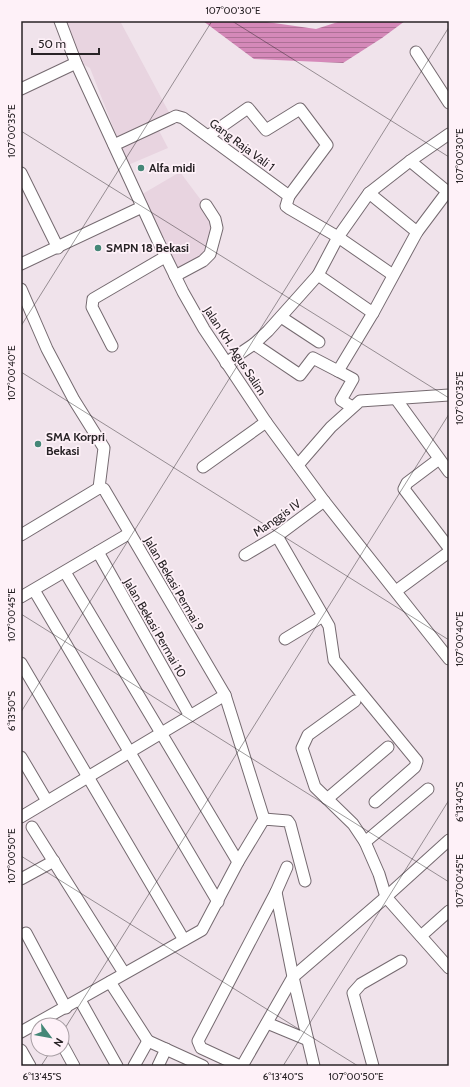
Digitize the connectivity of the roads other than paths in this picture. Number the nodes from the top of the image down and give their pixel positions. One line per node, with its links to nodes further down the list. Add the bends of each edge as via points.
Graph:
1 (60, 21): 3 (street, Jalan KH. Agus Salim)
2 (416, 52): 5 (street)
3 (76, 63): 4 (street); 8 (street, Jalan KH. Agus Salim)
4 (21, 89)
5 (449, 103)
6 (449, 134): 9 (street)
7 (208, 136): 8 (street, Gang Raja Vali 1, via 183,118 176,116); 13 (street, Gang Raja Vali 1); 13 (street, via 248,108 266,130 300,109 328,145)
8 (114, 145): 15 (street, Jalan KH. Agus Salim)
9 (410, 161): 11 (street); 12 (street)
10 (21, 173): 18 (street)
11 (448, 192): 16 (street)
12 (369, 194): 16 (street); 17 (street)
13 (288, 196): 17 (street, via 286,206)
14 (206, 205): 23 (street, via 215,219 217,228 210,254 203,261)
15 (142, 207): 18 (street); 19 (street, Jalan KH. Agus Salim)
16 (416, 232): 22 (street)
17 (338, 237): 21 (street); 22 (street)
18 (58, 248): 20 (street)
19 (165, 257): 23 (street, Jalan KH. Agus Salim); 29 (street, via 93,299 92,307)
20 (21, 264)
21 (318, 275): 25 (street); 26 (street)
22 (393, 275): 25 (street)
23 (174, 276): 30 (street, Jalan KH. Agus Salim)
24 (21, 289): 40 (street, via 74,400 104,448)
25 (373, 313): 31 (street)
26 (280, 317): 27 (street); 28 (street)
27 (319, 342)
28 (254, 344): 30 (street); 31 (street, via 300,375 313,358)
29 (112, 346)
30 (226, 363): 35 (street, Jalan KH. Agus Salim)
31 (338, 371): 34 (street, via 352,379 341,400)
32 (449, 395): 33 (street)
33 (396, 398): 34 (street, via 363,400); 36 (street)
34 (352, 407): 37 (street)
35 (266, 422): 37 (street, Jalan KH. Agus Salim); 38 (street)
36 (439, 459): 39 (street); 45 (street, via 407,483 404,489)
37 (298, 466): 41 (street, Jalan KH. Agus Salim)
38 (203, 467)
39 (449, 472)
40 (100, 488): 42 (street, Jalan Bekasi Permai 9, via 104,489); 43 (street)
41 (324, 501): 44 (street, Manggis IV); 51 (street, Jalan KH. Agus Salim)
42 (130, 533): 46 (street); 57 (street, Jalan Bekasi Permai 9)
43 (21, 535)
44 (277, 536): 48 (street, Manggis IV); 53 (street)
45 (449, 548)
46 (98, 552): 49 (street); 59 (street, Jalan Bekasi Permai 10)
47 (449, 552): 51 (street)
48 (245, 555)
49 (65, 572): 50 (street); 60 (street)
50 (34, 590): 52 (street); 62 (street)
51 (396, 591): 55 (street, Jalan KH. Agus Salim)
52 (21, 597)
53 (323, 616): 54 (street); 68 (street, via 331,631 334,660 417,763)
54 (286, 639)
55 (449, 659)
56 (21, 663): 64 (street)
57 (225, 695): 59 (street); 70 (street, Jalan Bekasi Permai 9)
58 (355, 701): 66 (street, via 308,735 303,743 302,748 312,781)
59 (190, 716): 60 (street)
60 (161, 733): 62 (street); 75 (street)
61 (388, 747): 66 (street)
62 (129, 752): 64 (street); 81 (street)
63 (21, 757): 67 (street)
64 (87, 777): 67 (street); 85 (street)
65 (428, 790): 73 (street)
66 (326, 799): 73 (street, via 353,824)
67 (47, 801): 69 (street)
68 (374, 802)
69 (21, 817)
70 (264, 820): 75 (street); 78 (street, via 289,822)
71 (32, 827): 74 (street)
72 (449, 840): 80 (street)
73 (365, 842): 80 (street)
74 (54, 861): 77 (street); 88 (street)
75 (238, 862): 81 (street)
76 (287, 867): 79 (street)
77 (21, 879)
78 (305, 881)
79 (276, 892): 89 (street); 106 (street, via 198,1041 201,1048)
80 (386, 898): 84 (street); 89 (street)
81 (218, 902): 85 (street, via 204,929)
82 (449, 911): 84 (street)
83 (26, 933): 92 (street)
84 (421, 936): 87 (street)
85 (184, 940): 88 (street)
86 (401, 960): 108 (street, via 361,984 353,993)
87 (449, 968)
88 (124, 973): 90 (street)
89 (293, 977): 94 (street); 95 (street)
90 (110, 982): 91 (street); 96 (street)
91 (80, 1000): 92 (street); 102 (street)
92 (66, 1008): 93 (street)
93 (56, 1017)
94 (267, 1023): 95 (street); 106 (street)
95 (308, 1040): 107 (street)
96 (148, 1041): 97 (street); 103 (street)
97 (166, 1049): 104 (street); 105 (street)
98 (21, 1050): 100 (street)
99 (69, 1057): 101 (street)
100 (30, 1066)
101 (74, 1066)
102 (117, 1066)
103 (134, 1066)
104 (158, 1066)
105 (203, 1066)
106 (241, 1066)
107 (314, 1066)
108 (373, 1066)

